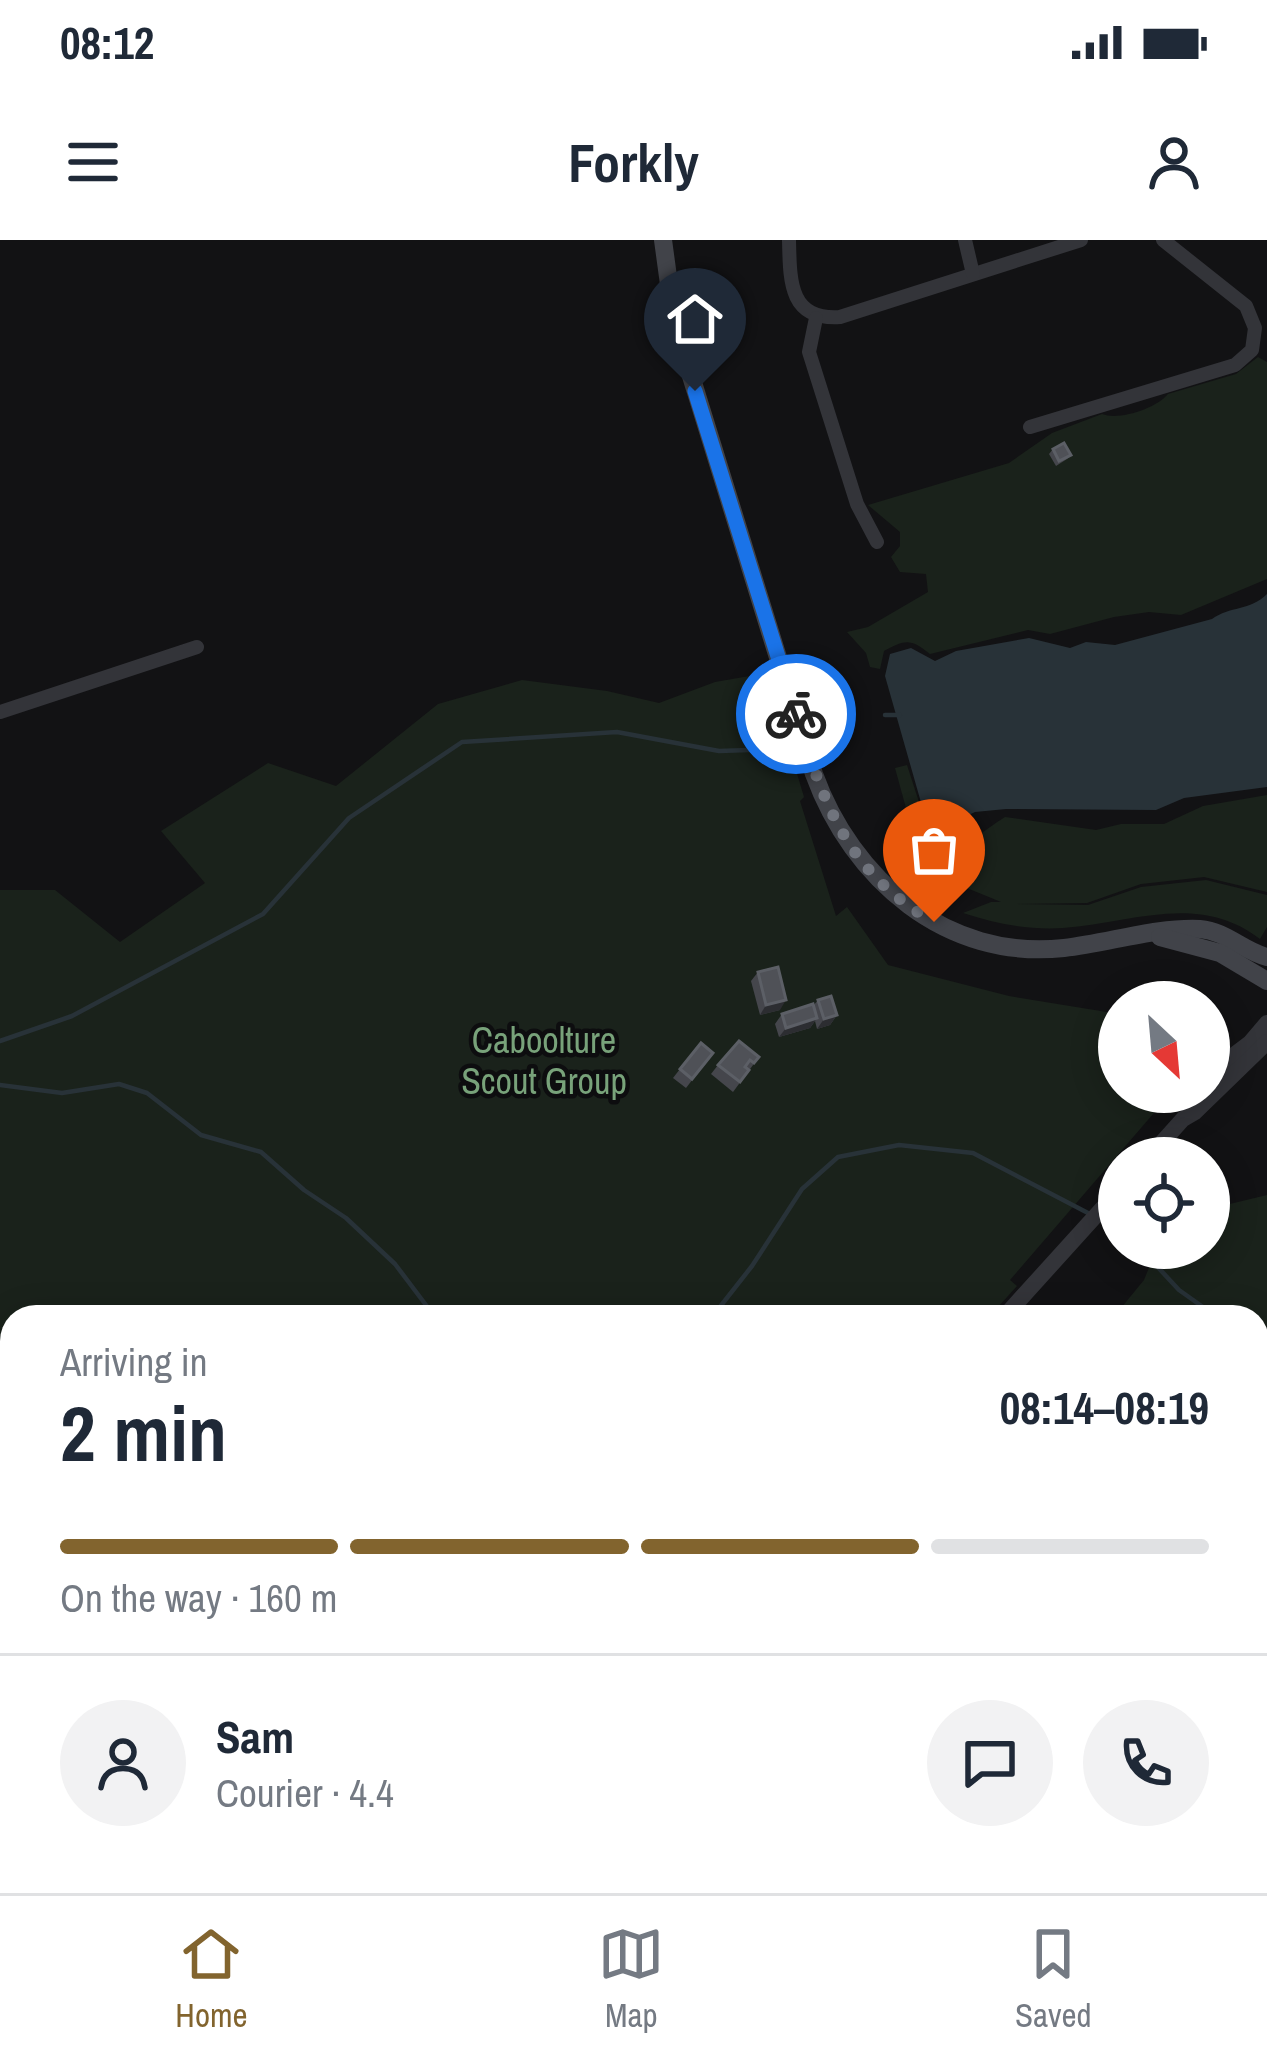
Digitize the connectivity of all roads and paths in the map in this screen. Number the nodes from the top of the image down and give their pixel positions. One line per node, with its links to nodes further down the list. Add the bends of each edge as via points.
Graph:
1 (663, 240): 12 (main road, via 674,321 712,448 814,774 851,850 904,903 988,943 1059,949)
2 (789, 240): 7 (street, via 799,306)
3 (965, 240): 6 (street)
4 (1082, 240): 6 (street)
5 (1163, 240): 8 (street, via 1246,305 1252,350 1235,365)
6 (973, 274): 7 (street)
7 (817, 318): 9 (street, via 809,352 857,504)
8 (1030, 427)
9 (877, 542)
10 (197, 646): 11 (street)
11 (0, 712)
12 (1155, 935): 13 (main road, via 1213,931); 14 (main road, via 1220,953)
13 (1267, 957)
14 (1267, 981)
15 (1267, 1023): 17 (street)
16 (1267, 1042): 19 (street)
17 (1230, 1058)
18 (1186, 1113): 19 (street)
19 (1183, 1119): 20 (street)
20 (1167, 1137)
21 (1098, 1214): 22 (street)
22 (1015, 1305)

